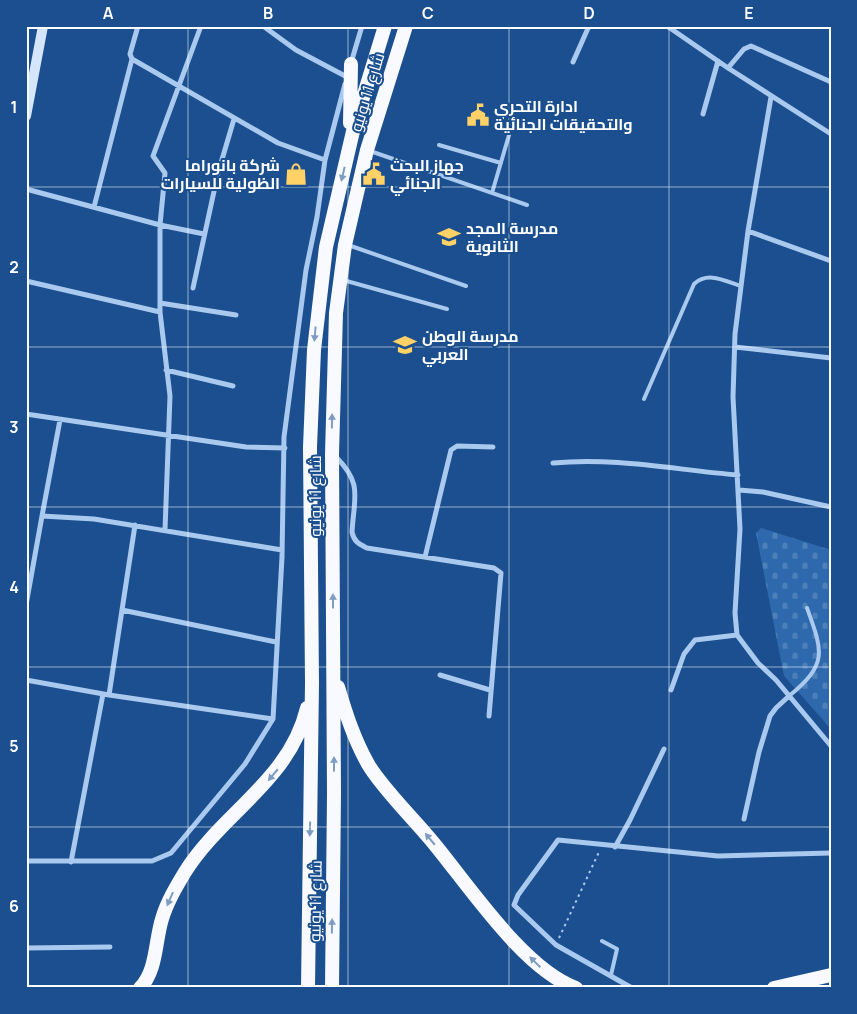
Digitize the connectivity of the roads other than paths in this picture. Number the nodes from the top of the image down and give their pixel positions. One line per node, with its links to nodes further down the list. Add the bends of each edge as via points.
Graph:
1 (43, 26): 15 (main road)
2 (138, 26): 10 (street, via 130,54)
3 (200, 26): 17 (street)
4 (263, 26): 14 (street, via 296,50)
5 (362, 26): 14 (street)
6 (384, 26): 25 (highway, شارع 11 يونيو)
7 (406, 26): 26 (highway, شارع 11 يونيو)
8 (589, 26): 11 (street)
9 (668, 26): 12 (street)
10 (132, 59): 17 (street); 32 (street)
11 (574, 62)
12 (718, 62): 13 (street); 19 (street)
13 (728, 68): 16 (street, via 744,49 751,46); 18 (street)
14 (349, 71): 25 (highway); 27 (street)
15 (30, 82): 20 (main road)
16 (831, 82)
17 (178, 84): 21 (street); 33 (street, via 153,156 165,173)
18 (771, 97): 22 (street); 34 (street)
19 (703, 114)
20 (26, 116)
21 (234, 119): 27 (street, via 278,143); 35 (street)
22 (831, 134)
23 (509, 135): 28 (lane)
24 (439, 145): 28 (lane)
25 (349, 147): 72 (highway, شارع 11 يونيو, one-way to 72, via 322,264 314,350 310,447)
26 (368, 150): 30 (lane); 36 (highway, شارع 11 يونيو)
27 (325, 160): 56 (street, via 306,270)
28 (501, 163): 30 (lane)
29 (26, 189): 32 (street)
30 (492, 193): 31 (lane)
31 (527, 205)
32 (94, 207): 33 (street)
33 (160, 225): 35 (street); 43 (street)
34 (748, 230): 37 (street); 41 (street)
35 (204, 234): 42 (street)
36 (345, 245): 38 (highway, شارع 11 يونيو); 40 (lane)
37 (831, 261)
38 (341, 280): 44 (lane); 57 (highway, شارع 11 يونيو, one-way to 38, via 333,375)
39 (26, 281): 45 (street)
40 (466, 286)
41 (741, 286): 47 (street); 51 (lane, via 710,276 694,284)
42 (193, 288)
43 (160, 303): 45 (street); 46 (street)
44 (447, 309)
45 (160, 312): 49 (street)
46 (236, 315)
47 (735, 347): 48 (street); 59 (street)
48 (831, 358)
49 (166, 370): 50 (street); 54 (street, via 170,396)
50 (233, 386)
51 (644, 400)
52 (26, 414): 53 (street)
53 (60, 420): 54 (street); 62 (street)
54 (168, 436): 56 (street, via 246,447); 64 (street)
55 (493, 447): 66 (street, via 457,446 451,450)
56 (285, 448): 65 (street)
57 (332, 454): 66 (street, via 346,468 355,484 354,539 367,548); 73 (highway, شارع 11 يونيو, one-way to 57)
58 (553, 463): 59 (street, via 617,461)
59 (738, 475): 60 (street)
60 (739, 490): 61 (street); 70 (street)
61 (831, 507)
62 (42, 516): 63 (street); 67 (street)
63 (135, 525): 64 (street); 69 (street)
64 (165, 530): 65 (street)
65 (282, 550): 71 (street)
66 (425, 557): 77 (street, via 494,568 501,573)
67 (26, 605)
68 (807, 608): 81 (lane, via 820,653 809,680)
69 (122, 610): 71 (street); 80 (street)
70 (737, 635): 78 (street, via 695,640 684,654); 81 (street)
71 (276, 642): 83 (street)
72 (312, 654): 73 (highway); 76 (highway, شارع 11 يونيو)
73 (333, 662): 97 (highway, شارع 11 يونيو, one-way to 73); 99 (highway, one-way to 73, via 554,978 537,964 493,917 370,766 349,728)
74 (440, 675): 77 (street)
75 (26, 680): 79 (street)
76 (312, 683): 96 (highway, شارع 11 يونيو, one-way to 96); 98 (highway, one-way to 98, via 303,725 290,752 264,786 207,843 171,896 161,920 152,965)
77 (490, 690): 82 (street)
78 (671, 690)
79 (103, 694): 80 (street); 90 (street)
80 (109, 695): 83 (street)
81 (789, 696): 84 (street); 86 (street, via 770,716)
82 (488, 716)
83 (273, 719): 90 (street, via 245,764 171,853 152,861)
84 (831, 746)
85 (664, 749): 87 (street)
86 (744, 819)
87 (615, 847): 88 (street, via 718,856); 94 (street, via 558,840 514,905 556,945)
88 (831, 853)
89 (26, 861): 90 (street)
90 (71, 862)
91 (602, 941): 94 (lane, via 617,949)
92 (110, 947): 93 (street)
93 (26, 948)
94 (611, 975): 100 (street)
95 (831, 975): 101 (highway)
96 (308, 981)
97 (332, 981)
98 (140, 988)
99 (576, 988)
100 (632, 988)
101 (774, 988)

